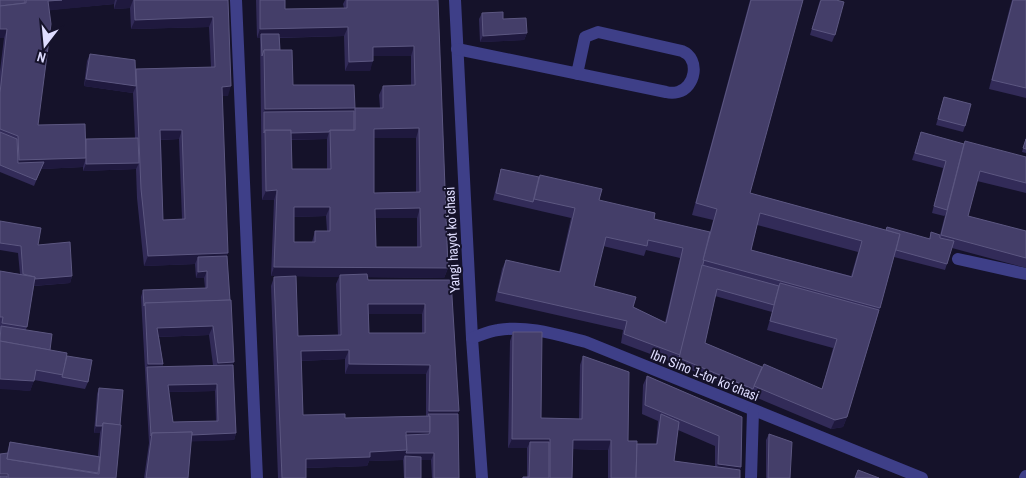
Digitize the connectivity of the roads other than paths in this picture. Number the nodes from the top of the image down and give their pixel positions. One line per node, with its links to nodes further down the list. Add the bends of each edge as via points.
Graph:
1 (236, 0): 9 (street)
2 (455, 0): 3 (street, Yangi hayot koʻchasi)
3 (457, 49): 4 (street); 7 (street, Yangi hayot koʻchasi)
4 (577, 74): 4 (street, via 677,93 690,83 694,64 693,58 682,51 598,32 585,38)
5 (958, 259): 6 (street)
6 (1026, 274)
7 (472, 338): 8 (street, Ibn Sino 1-tor koʻchasi, via 498,330 544,331 586,342); 10 (street, Yangi hayot koʻchasi)
8 (753, 411): 11 (street); 12 (street, Ibn Sino 1-tor koʻchasi)
9 (257, 478)
10 (482, 478)
11 (751, 478)
12 (922, 478)

